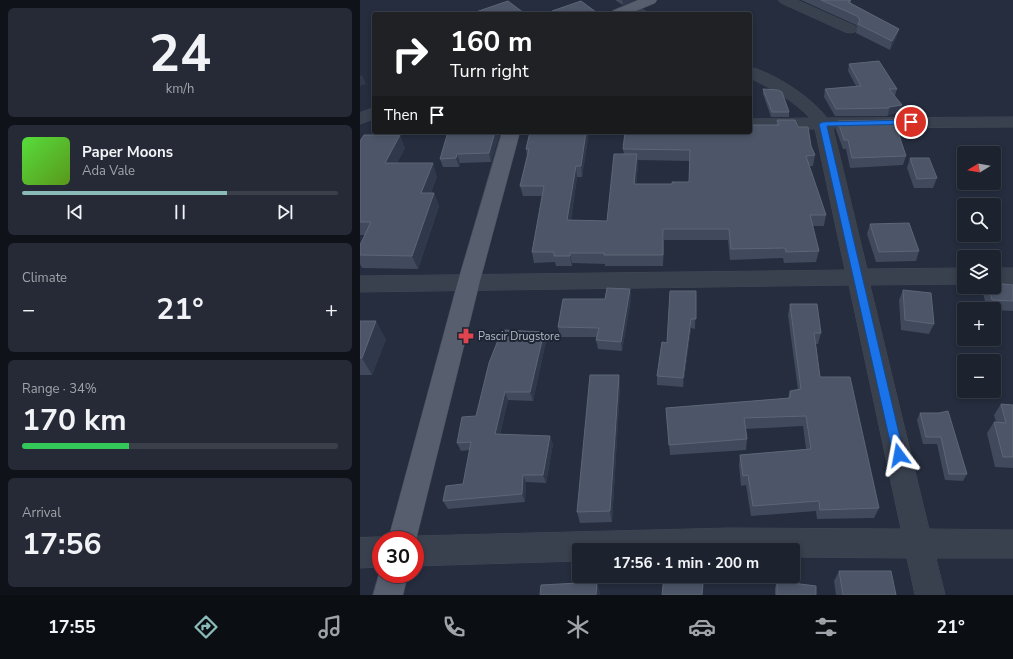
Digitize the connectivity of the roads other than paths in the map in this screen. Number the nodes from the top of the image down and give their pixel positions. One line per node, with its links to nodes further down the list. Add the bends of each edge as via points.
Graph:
1 (650, 0): 3 (main road)
2 (786, 0): 4 (street)
3 (636, 11)
4 (850, 29)
5 (752, 73): 10 (street, via 804,102 814,110)
6 (372, 114): 7 (street)
7 (360, 119)
8 (1013, 122): 10 (street)
9 (752, 124): 10 (street)
10 (823, 124): 15 (street)
11 (510, 134): 16 (main road)
12 (957, 276): 15 (street)
13 (1001, 276): 14 (street)
14 (1013, 276)
15 (858, 277): 16 (street); 19 (street)
16 (469, 281): 17 (street); 18 (main road)
17 (360, 284)
18 (404, 531)
19 (919, 544): 20 (street); 21 (street, via 728,542); 26 (street)
20 (1013, 544)
21 (424, 551)
22 (372, 552): 23 (street)
23 (360, 553)
24 (391, 583): 25 (main road)
25 (388, 595)
26 (930, 595)

